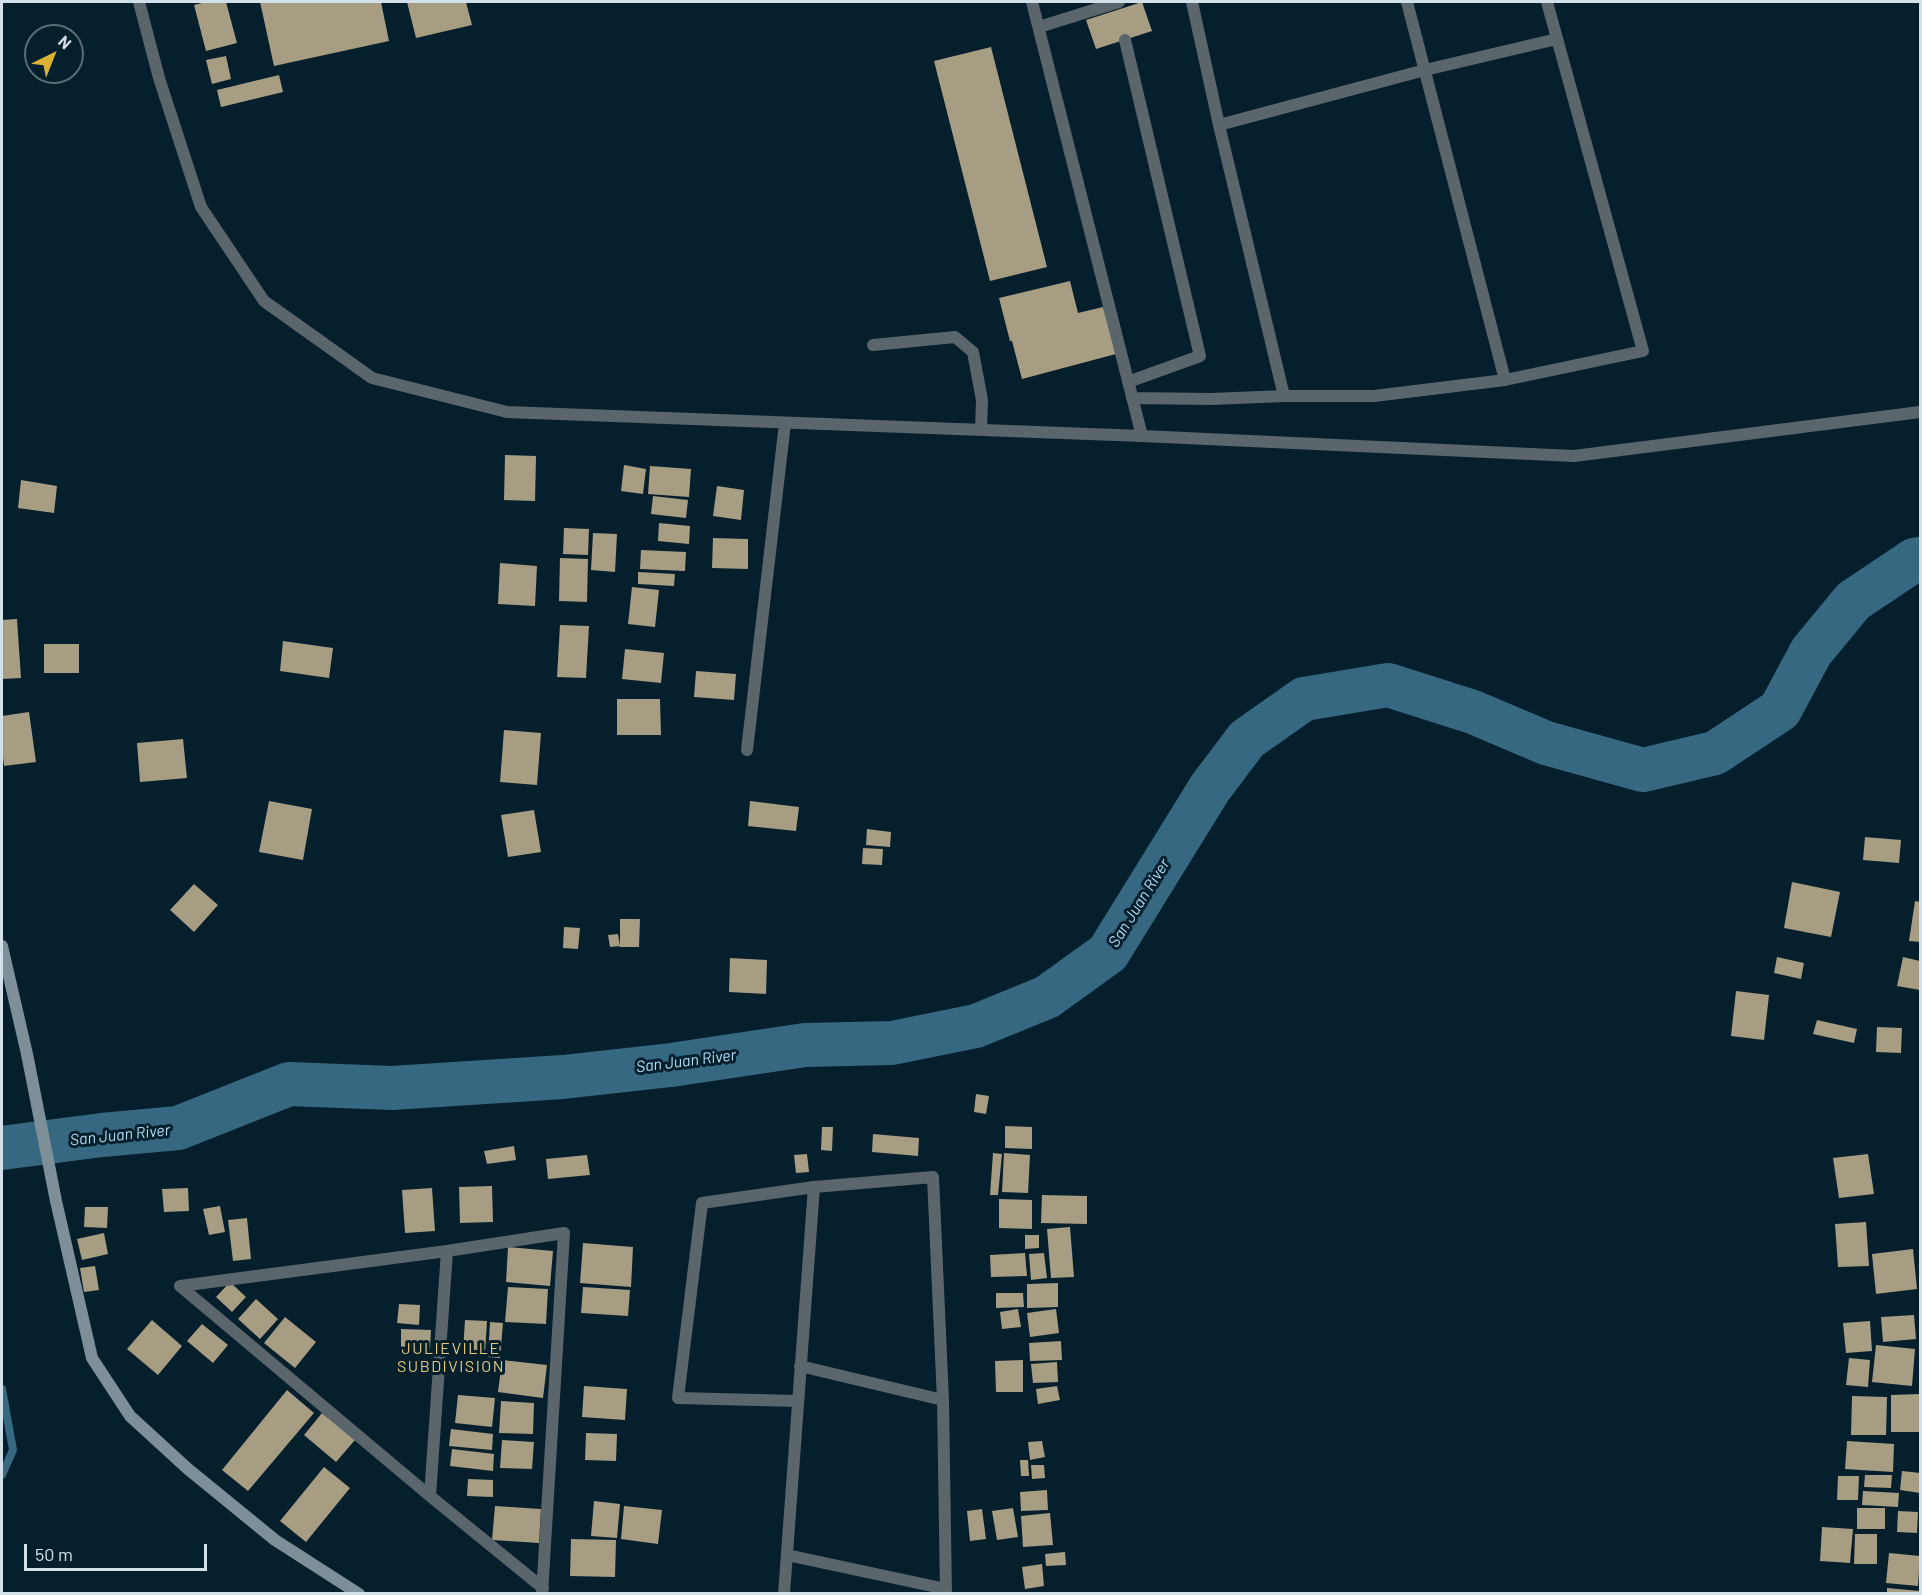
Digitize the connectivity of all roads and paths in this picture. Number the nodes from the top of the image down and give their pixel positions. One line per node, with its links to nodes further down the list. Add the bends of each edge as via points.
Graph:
1 (139, 2): 18 (street, via 201,207 264,301 372,378 507,412)
2 (1032, 2): 7 (street)
3 (1192, 2): 11 (street)
4 (1407, 2): 10 (street)
5 (1547, 2): 8 (street)
6 (1118, 4): 7 (street)
7 (1040, 27): 14 (street)
8 (1557, 39): 10 (street); 13 (street, via 1643,351)
9 (1125, 40): 14 (street, via 1200,356)
10 (1425, 70): 11 (street); 13 (street)
11 (1219, 125): 15 (street)
12 (873, 345): 19 (street, via 955,337 973,352 982,400)
13 (1505, 380): 15 (street, via 1374,396)
14 (1128, 382): 16 (street)
15 (1284, 396): 16 (street)
16 (1132, 398): 20 (street)
17 (1920, 412): 20 (street, via 1574,456)
18 (785, 423): 19 (street); 21 (street)
19 (981, 430): 20 (street)
20 (1142, 436)
21 (747, 750)
22 (2, 946): 32 (main road, via 92,1358 130,1416 188,1469 275,1540)
23 (814, 1187): 25 (street); 26 (street, via 933,1177); 27 (street, via 702,1203 678,1398)
24 (447, 1251): 28 (street); 28 (street, via 180,1286); 30 (street, via 564,1233)
25 (800, 1366): 26 (street); 27 (street)
26 (943, 1400): 31 (street)
27 (797, 1401): 29 (street)
28 (430, 1496): 30 (street)
29 (787, 1555): 31 (street); 33 (street)
30 (543, 1591)
31 (946, 1591)
32 (359, 1593)
33 (784, 1593)

